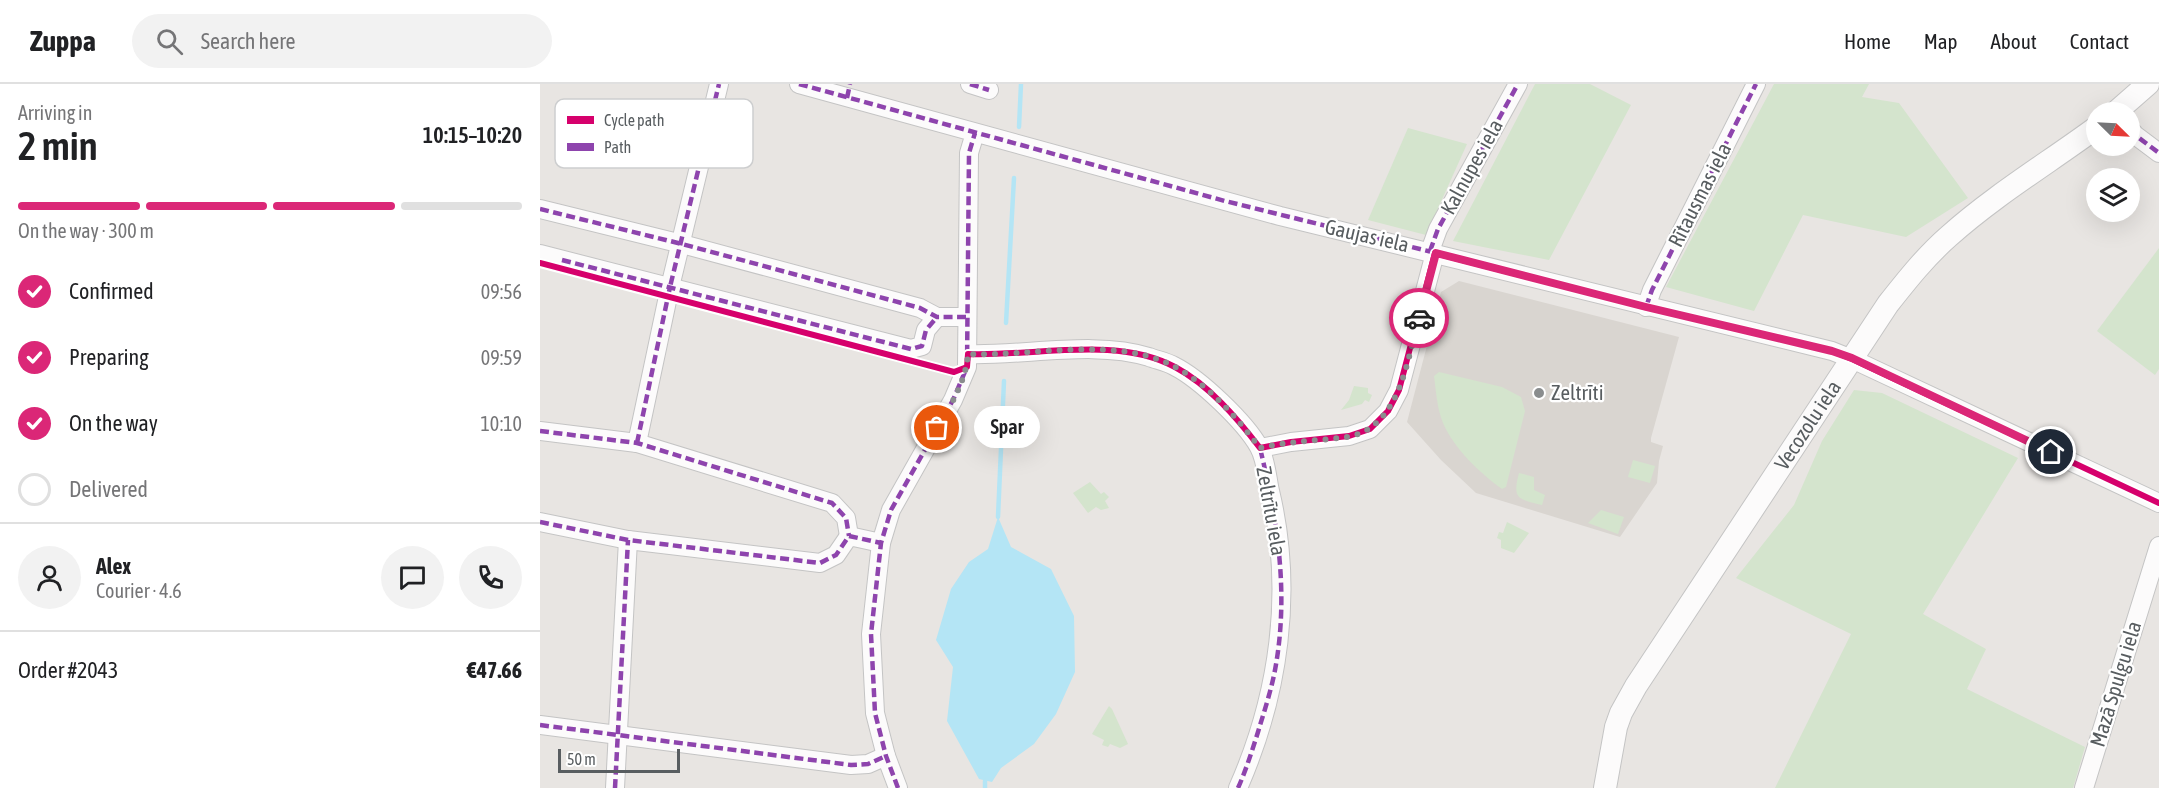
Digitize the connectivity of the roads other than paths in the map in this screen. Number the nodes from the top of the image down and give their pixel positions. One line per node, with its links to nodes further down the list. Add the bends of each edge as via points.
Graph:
1 (719, 84): 9 (street)
2 (799, 84): 8 (street, Gaujas iela)
3 (970, 84): 7 (street)
4 (1518, 84): 18 (street, Kalnupes iela, via 1438,229)
5 (1756, 84): 21 (street, Rītausmas iela)
6 (2148, 84): 10 (street)
7 (989, 90)
8 (849, 91): 11 (street, Gaujas iela)
9 (716, 99)
10 (2128, 102)
11 (975, 133): 18 (street, Gaujas iela, via 1269,213); 23 (street, via 969,153)
12 (2086, 135): 25 (street, Vecozolu iela, via 1949,236 1888,304)
13 (2140, 139): 14 (street)
14 (2159, 153)
15 (700, 168): 17 (street)
16 (540, 209): 17 (street)
17 (682, 244): 20 (street); 22 (street, via 921,308)
18 (1433, 252): 21 (street, Gaujas iela); 28 (street, Kalnupes iela, via 1399,390 1388,411 1370,429 1349,436)
19 (540, 254): 20 (street)
20 (670, 287): 22 (street, via 911,349 922,346 926,330); 27 (street)
21 (1646, 307): 25 (street, Gaujas iela)
22 (937, 317): 23 (street)
23 (966, 317): 24 (street)
24 (968, 354): 28 (street, Zeltrītu iela, via 1086,350 1146,356 1174,366 1194,379); 33 (street, via 954,400 891,510)
25 (1852, 358): 29 (street, Gaujas iela); 41 (street, Vecozolu iela, via 1636,686 1616,727)
26 (540, 431): 27 (street)
27 (637, 442): 31 (street, via 832,503 846,518)
28 (1260, 448): 40 (street, Zeltrītu iela, via 1274,505 1279,549 1280,638 1267,703)
29 (2159, 503)
30 (540, 522): 32 (street)
31 (849, 536): 32 (street, via 836,555 820,563); 33 (street)
32 (628, 540): 36 (street)
33 (881, 543): 37 (street, via 871,634 875,713)
34 (2159, 546): 42 (street, Mazā Spulgu iela)
35 (540, 725): 36 (street)
36 (617, 735): 37 (street, via 851,765 867,764); 38 (street)
37 (886, 756): 39 (street)
38 (615, 788)
39 (898, 788)
40 (1238, 788)
41 (1605, 788)
42 (2084, 788)

